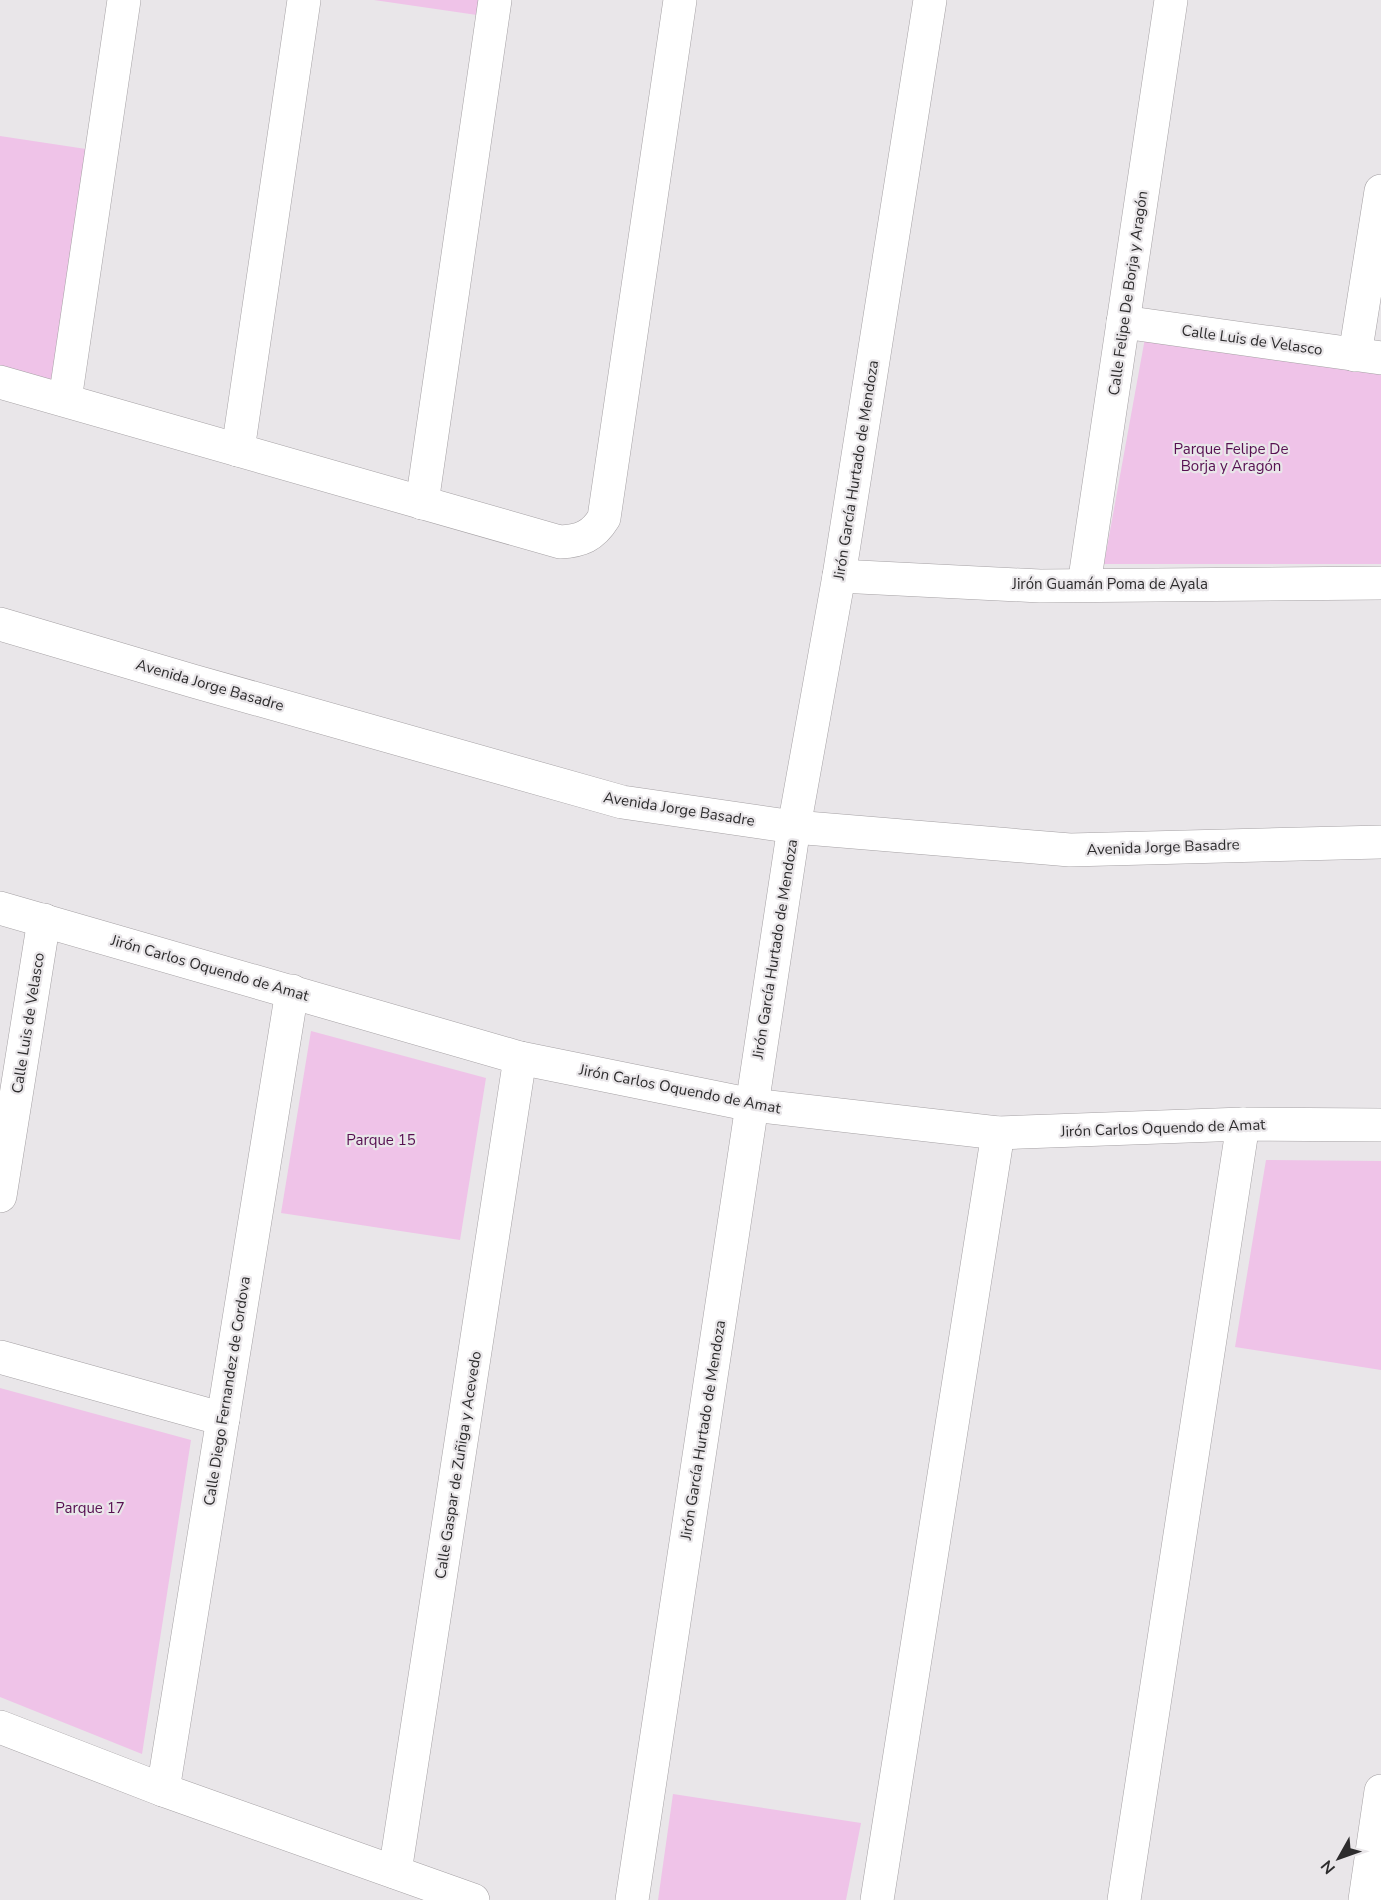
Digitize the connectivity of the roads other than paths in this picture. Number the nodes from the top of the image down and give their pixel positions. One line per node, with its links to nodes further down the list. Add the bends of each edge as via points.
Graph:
1 (124, 0): 11 (street)
2 (304, 0): 12 (street)
3 (495, 0): 13 (street)
4 (680, 0): 13 (street, via 604,518 587,537 560,542)
5 (930, 0): 14 (street, Jirón García Hurtado de Mendoza)
6 (1171, 0): 8 (street, Calle Felipe De Borja y Aragón)
7 (1381, 191): 9 (street)
8 (1123, 322): 9 (street, Calle Luis de Velasco); 16 (street, Calle Felipe De Borja y Aragón)
9 (1368, 356)
10 (0, 382): 11 (street)
11 (65, 400): 12 (street)
12 (238, 450): 13 (street)
13 (422, 503)
14 (839, 576): 16 (street, Jirón Guamán Poma de Ayala); 18 (street, Jirón García Hurtado de Mendoza)
15 (1381, 583): 16 (street, Jirón Guamán Poma de Ayala)
16 (1084, 585)
17 (0, 624): 18 (street, Avenida Jorge Basadre, via 622,802)
18 (794, 827): 19 (street, Avenida Jorge Basadre, via 1070,850); 24 (street, Jirón García Hurtado de Mendoza)
19 (1381, 842)
20 (0, 908): 21 (street, Jirón Carlos Oquendo de Amat)
21 (44, 921): 22 (street, Jirón Carlos Oquendo de Amat); 28 (street, Calle Luis de Velasco)
22 (292, 991): 23 (street, Jirón Carlos Oquendo de Amat); 30 (street, Calle Diego Fernandez de Cordova)
23 (520, 1058): 24 (street, Jirón Carlos Oquendo de Amat); 34 (street, Calle Gaspar de Zuñiga y Acevedo)
24 (752, 1105): 27 (street, Jirón Carlos Oquendo de Amat); 36 (street, Jirón García Hurtado de Mendoza)
25 (1243, 1124): 26 (street, Jirón Carlos Oquendo de Amat); 27 (street, Jirón Carlos Oquendo de Amat); 38 (street)
26 (1381, 1125)
27 (998, 1133): 37 (street)
28 (0, 1196)
29 (0, 1357): 30 (street)
30 (223, 1419): 32 (street, Calle Diego Fernandez de Cordova)
31 (0, 1727): 32 (street)
32 (163, 1790): 34 (street)
33 (1381, 1791): 39 (street)
34 (395, 1872): 35 (street)
35 (473, 1900)
36 (632, 1900)
37 (878, 1900)
38 (1124, 1900)
39 (1365, 1900)

